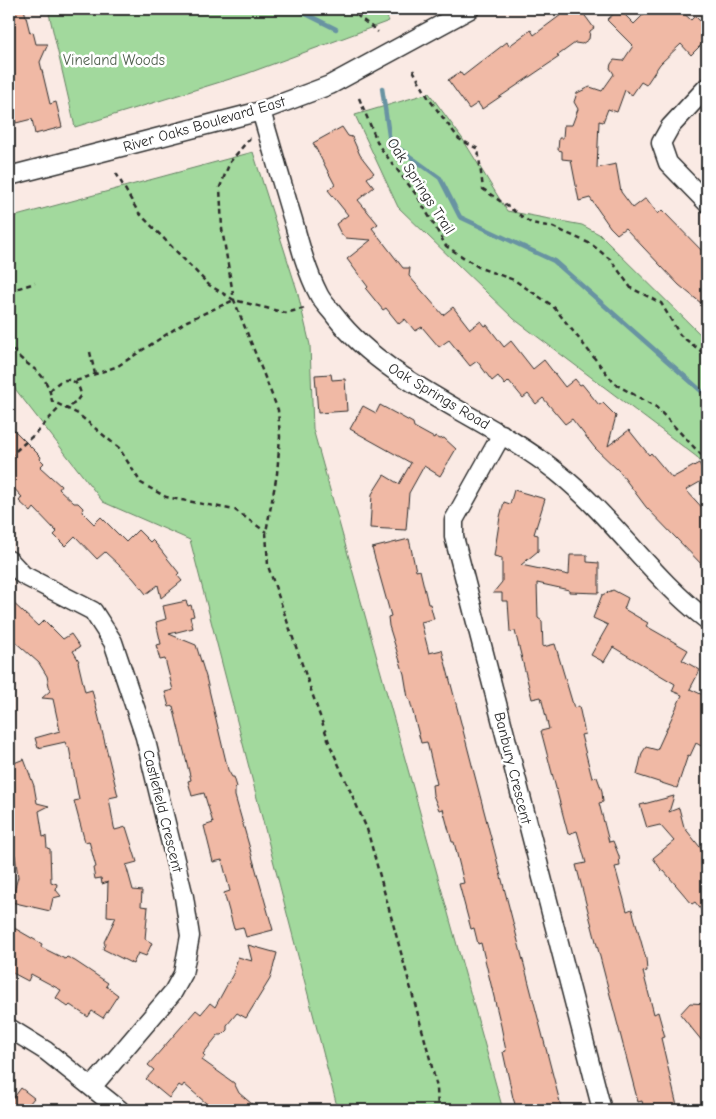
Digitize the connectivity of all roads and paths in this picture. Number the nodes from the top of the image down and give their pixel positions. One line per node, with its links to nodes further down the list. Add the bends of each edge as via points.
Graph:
1 (348, 9): 3 (path)
2 (470, 9): 7 (street, River Oaks Boulevard East, via 330,85)
3 (378, 32)
4 (414, 70): 18 (path, via 429,99 459,139 478,149 483,189 531,222 592,244 612,260 631,288 661,303 680,335)
5 (707, 87): 11 (street, via 670,127 661,142 668,163)
6 (359, 98): 26 (path, Oak Springs Trail, via 379,146 418,197 446,246 480,268 514,280 553,306 615,384 656,407)
7 (261, 111): 10 (street, River Oaks Boulevard East); 24 (street, Oak Springs Road, via 305,261 320,296 361,346 389,367)
8 (250, 138): 14 (path, via 230,162 220,187 222,229)
9 (116, 173): 14 (path, via 138,212 209,285)
10 (9, 176)
11 (707, 203)
12 (35, 283): 13 (path)
13 (9, 291)
14 (234, 300): 15 (path, via 286,313); 19 (path, via 187,320 118,366); 27 (path, via 278,410 277,474)
15 (305, 308)
16 (9, 342): 21 (path, via 14,354 44,376)
17 (90, 352): 19 (path)
18 (707, 356)
19 (95, 374): 20 (path)
20 (76, 381): 21 (path, via 56,383); 23 (path, via 81,395)
21 (50, 391): 22 (path, via 52,401)
22 (60, 407): 23 (path); 25 (path)
23 (65, 409): 27 (path, via 78,414 119,448 141,483 166,497 235,510)
24 (502, 434): 29 (street, Oak Springs Road, via 540,458 572,484 634,547 678,598); 34 (street, Banbury Crescent, via 454,520 454,537)
25 (9, 457)
26 (707, 461)
27 (266, 532): 33 (path, via 268,566 283,613 330,745 367,829 428,1050 437,1088)
28 (9, 560): 31 (street, Castlefield Crescent, via 23,576 93,612 113,642 145,738 184,897 190,936 182,974 173,992)
29 (707, 620)
30 (9, 1028): 31 (street)
31 (92, 1086): 32 (street)
32 (120, 1110)
33 (438, 1110)
34 (602, 1110)

